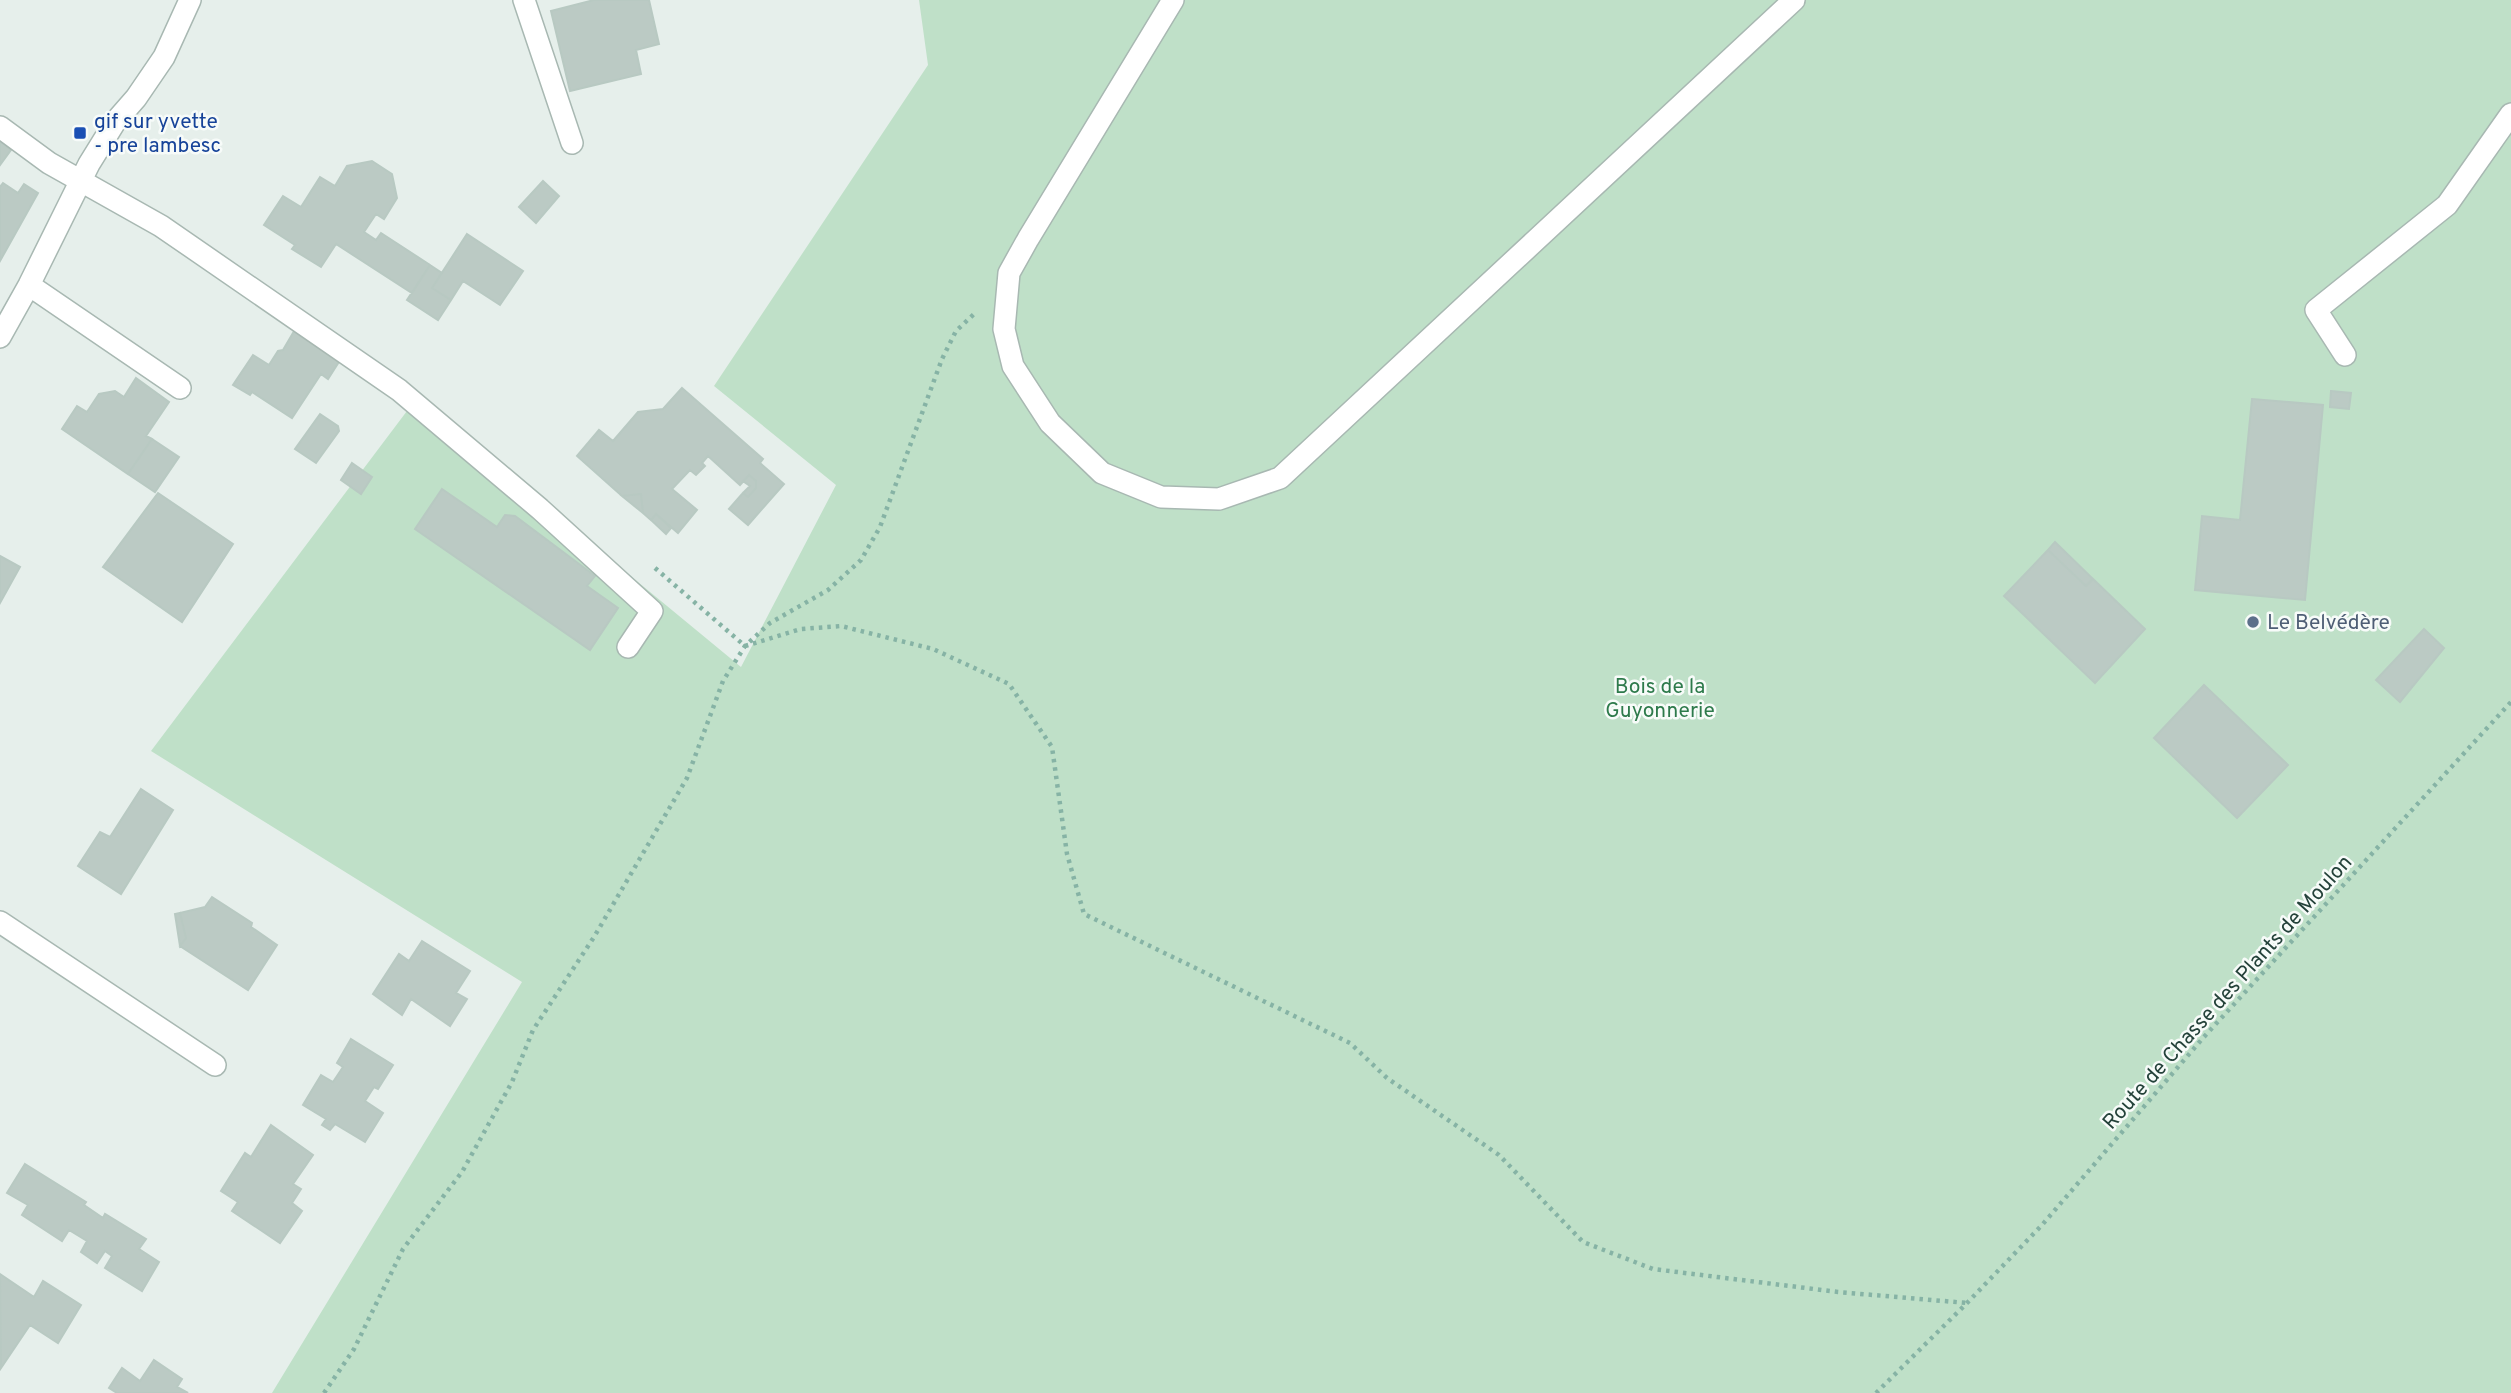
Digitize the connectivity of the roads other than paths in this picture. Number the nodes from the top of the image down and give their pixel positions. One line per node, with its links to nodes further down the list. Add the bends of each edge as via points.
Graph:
1 (190, 0): 8 (street, via 164,57 115,122)
2 (524, 0): 7 (street)
3 (1174, 0): 4 (street, via 1009,273 1004,330 1013,366 1050,423 1102,473 1161,497 1219,499 1280,478)
4 (1794, 0)
5 (2511, 114): 11 (street, via 2447,205 2316,310)
6 (0, 127): 8 (street)
7 (572, 143)
8 (82, 182): 9 (street); 13 (street, via 161,226 400,390 652,611)
9 (29, 285): 10 (street); 12 (street)
10 (0, 337)
11 (2345, 355)
12 (180, 388)
13 (628, 647)
14 (0, 922): 15 (street)
15 (215, 1065)

